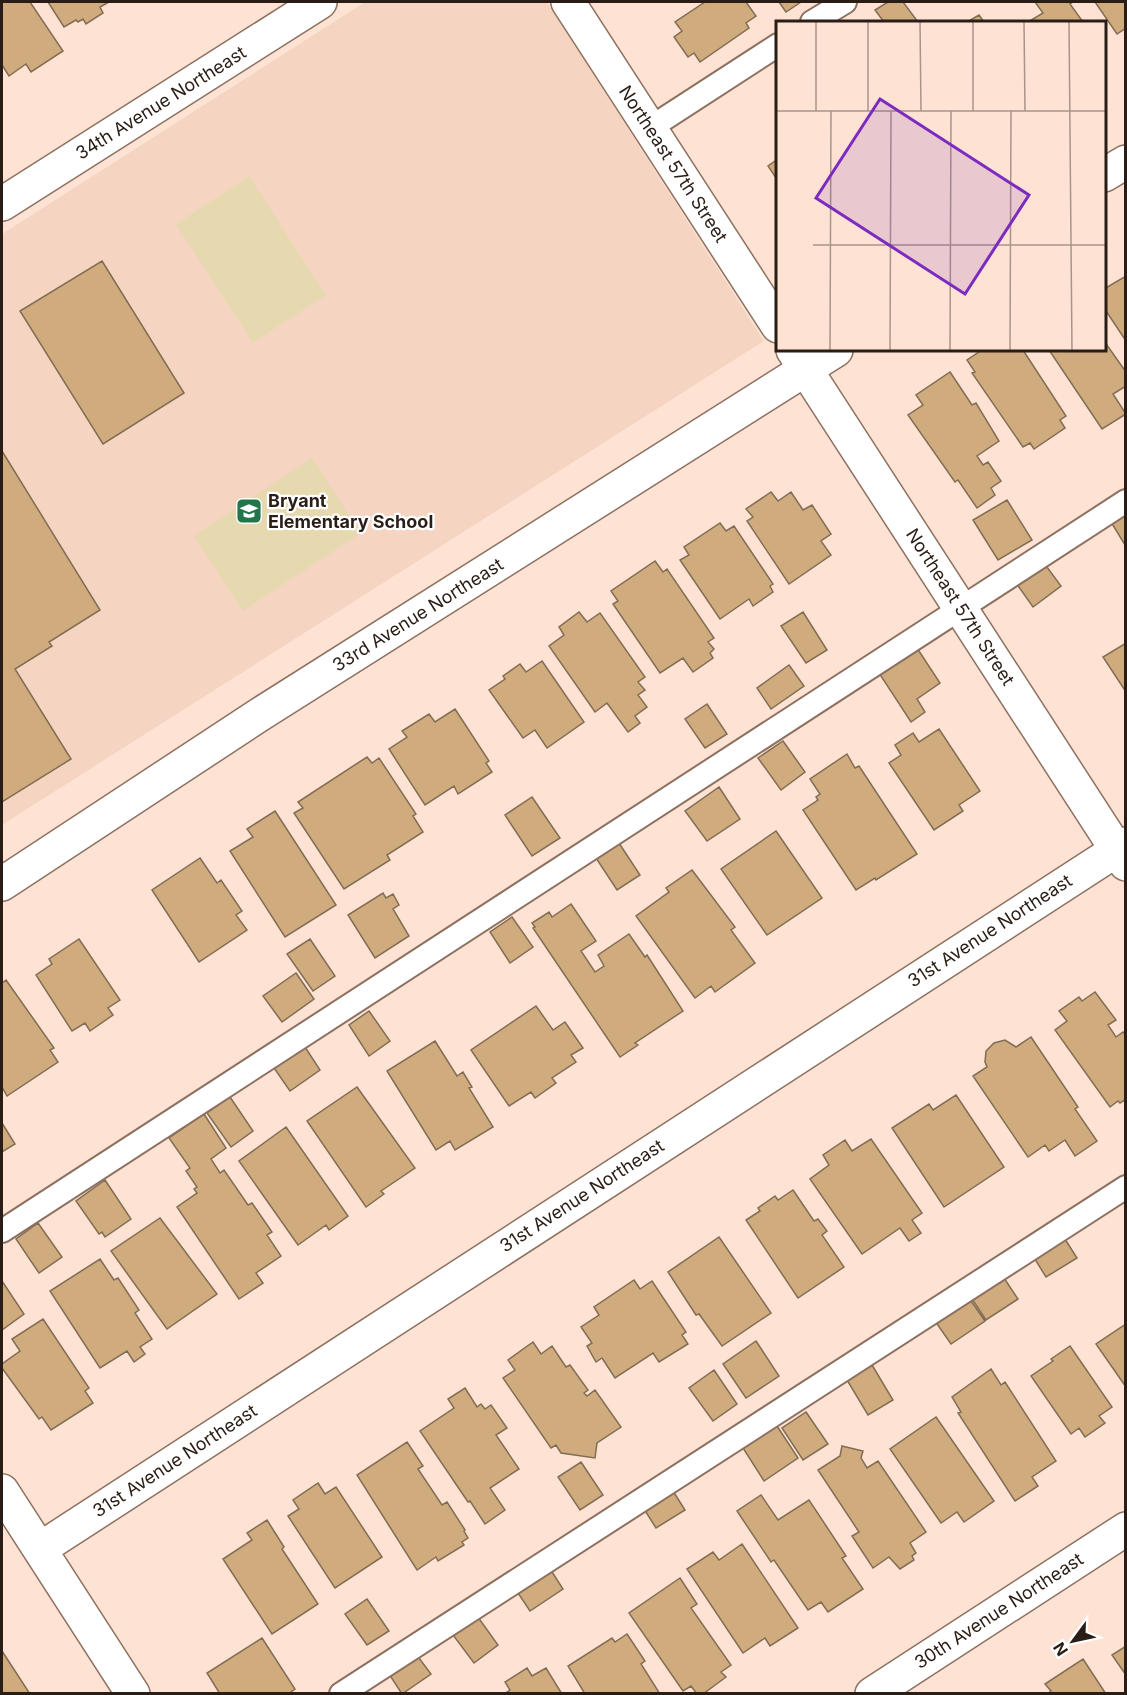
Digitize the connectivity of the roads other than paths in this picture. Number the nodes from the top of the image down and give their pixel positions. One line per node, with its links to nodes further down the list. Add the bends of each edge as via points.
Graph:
1 (320, 2): 9 (street, 34th Avenue Northeast)
2 (568, 2): 6 (street, Northeast 57th Street)
3 (845, 2): 4 (lane)
4 (814, 21)
5 (776, 46): 6 (lane)
6 (650, 128): 10 (street, Northeast 57th Street)
7 (1125, 162): 8 (street)
8 (1106, 174)
9 (2, 204)
10 (776, 324)
11 (832, 351): 12 (street, 33rd Avenue Northeast)
12 (799, 360): 14 (street, Northeast 57th Street); 16 (street, 33rd Avenue Northeast)
13 (1125, 501): 14 (lane)
14 (961, 608): 15 (street, Northeast 57th Street); 18 (lane)
15 (1122, 853): 21 (street, 31st Avenue Northeast)
16 (2, 884)
17 (1125, 1187): 23 (lane)
18 (2, 1231)
19 (2, 1491): 21 (street)
20 (1125, 1529): 24 (street, 30th Avenue Northeast)
21 (40, 1549): 22 (street)
22 (132, 1694)
23 (341, 1694)
24 (872, 1694)

